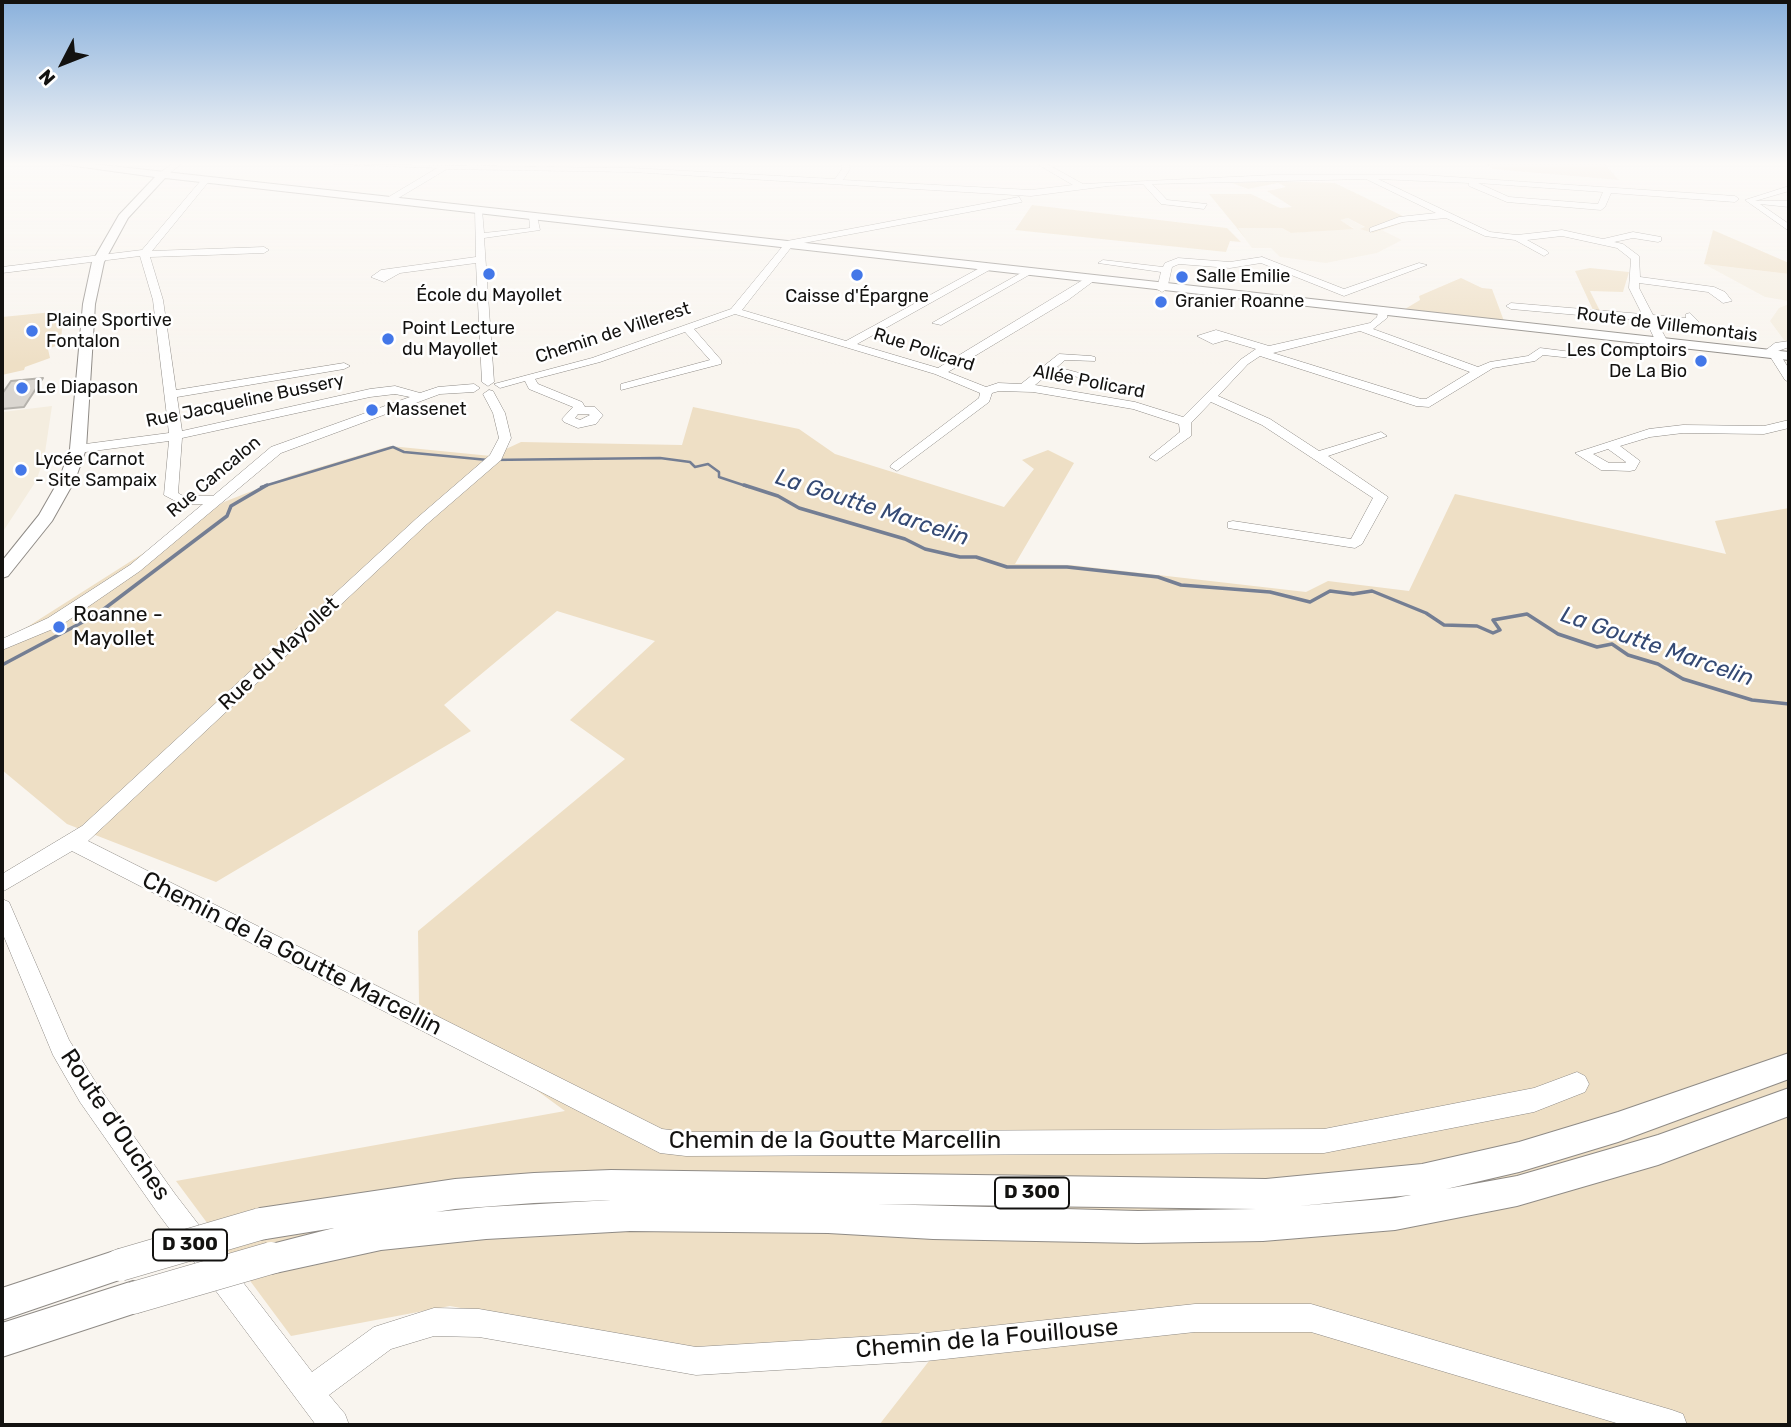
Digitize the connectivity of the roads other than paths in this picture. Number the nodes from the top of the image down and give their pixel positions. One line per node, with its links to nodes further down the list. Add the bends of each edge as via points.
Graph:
1 (116, 231): 16 (main road)
2 (164, 231): 14 (street)
3 (480, 231): 8 (street, Rue du Mayollet)
4 (530, 231): 8 (street)
5 (660, 231): 12 (main road, Route de Villemontais)
6 (861, 231): 12 (street)
7 (1477, 231): 9 (street)
8 (480, 236): 17 (street, Rue du Mayollet)
9 (1517, 238): 11 (street, via 1562,233); 15 (street)
10 (1658, 239): 11 (street, via 1633,235)
11 (1606, 241): 26 (street, via 1636,258)
12 (786, 245): 20 (main road, Route de Villemontais); 31 (street)
13 (264, 250): 14 (street)
14 (145, 253): 16 (street); 56 (street, via 158,300)
15 (1544, 253)
16 (100, 258): 21 (street); 65 (main road, via 89,304)
17 (481, 259): 24 (street); 52 (street, Rue du Mayollet)
18 (1102, 263): 22 (street)
19 (1422, 265): 22 (street, via 1344,293 1259,260 1230,265 1178,261)
20 (989, 267): 23 (main road, Route de Villemontais); 30 (street)
21 (2, 270)
22 (1166, 270): 27 (street)
23 (1030, 272): 25 (main road, Route de Villemontais); 30 (street, via 941,321)
24 (395, 273)
25 (1090, 279): 27 (main road, Route de Villemontais); 48 (street)
26 (1635, 279): 28 (street, via 1710,289); 34 (street, via 1634,288)
27 (1163, 287): 32 (main road, Route de Villemontais)
28 (1727, 301)
29 (1511, 306): 34 (street)
30 (915, 309): 39 (street)
31 (735, 311): 35 (street, Chemin de Villerest); 39 (street, Rue Policard)
32 (1383, 311): 36 (street, via 1374,325); 38 (main road, Route de Villemontais)
33 (1690, 316): 34 (street, via 1694,322)
34 (1648, 318): 38 (street)
35 (687, 328): 50 (street, Chemin de Villerest); 53 (street, via 717,362)
36 (1364, 329): 42 (street); 47 (street)
37 (1222, 338): 42 (street)
38 (1662, 342): 44 (main road, Route de Villemontais)
39 (849, 344): 48 (street, Rue Policard)
40 (1100, 344): 46 (street, via 1087,358 1063,356)
41 (1789, 344): 44 (street, via 1774,346)
42 (1264, 351): 47 (street, via 1420,402 1429,402); 57 (street, via 1244,362)
43 (1572, 355): 47 (street, via 1540,351 1531,359)
44 (1782, 356): 51 (street)
45 (344, 366): 56 (street)
46 (1049, 368): 49 (street); 54 (street)
47 (1477, 371)
48 (939, 372): 55 (street, Rue Policard)
49 (1079, 376)
50 (529, 378): 52 (street, Chemin de Villerest); 59 (street, via 533,386 578,405)
51 (1789, 378)
52 (488, 387): 58 (street, Rue Cancalon, via 449,388); 73 (street, Rue du Mayollet, via 505,438 494,458)
53 (625, 387)
54 (1025, 387): 55 (street, Allée Policard); 60 (street, Allée Policard, via 1135,406)
55 (986, 391): 68 (street, Rue Policard, via 985,399)
56 (170, 395): 62 (street)
57 (1208, 397): 60 (street); 66 (street, via 1266,422)
58 (418, 398): 62 (street, Rue Jacqueline Bussery, via 395,390 370,393); 69 (street, Rue Cancalon, via 276,450)
59 (579, 410)
60 (1185, 422): 67 (street, via 1187,433)
61 (1789, 424): 64 (street, via 1764,430 1654,432)
62 (176, 436): 65 (street, Rue Jacqueline Bussery); 69 (street, via 171,495 181,500)
63 (1381, 436): 66 (street)
64 (1610, 445)
65 (78, 449): 71 (main road, via 46,517)
66 (1319, 455): 70 (street, via 1381,497 1355,544)
67 (1156, 457)
68 (897, 467)
69 (214, 500): 72 (street, Rue Cancalon, via 116,580 54,622)
70 (1233, 526)
71 (2, 572)
72 (2, 645)
73 (73, 843): 74 (street, Rue du Mayollet); 77 (street, Chemin de la Goutte Marcellin, via 660,1141 1324,1141 1534,1100)
74 (2, 884)
75 (2, 908): 81 (street, Route d'Ouches, via 61,1047 89,1094)
76 (1789, 1066): 79 (main road, D 300, bridge, via 1519,1157 1409,1181 1266,1194 611,1185 441,1196 260,1224)
77 (1577, 1084)
78 (1789, 1102): 80 (main road, D 300, bridge, via 1658,1150 1517,1191 1395,1214 1263,1225 1138,1227 630,1215 486,1223 382,1234 271,1258)
79 (2, 1304)
80 (2, 1340)
81 (310, 1391): 82 (street, Route d'Ouches); 83 (street, Chemin de la Fouillouse, via 384,1338 434,1322 479,1323 696,1361 926,1347 1195,1318 1311,1318)
82 (334, 1425)
83 (1672, 1425)

